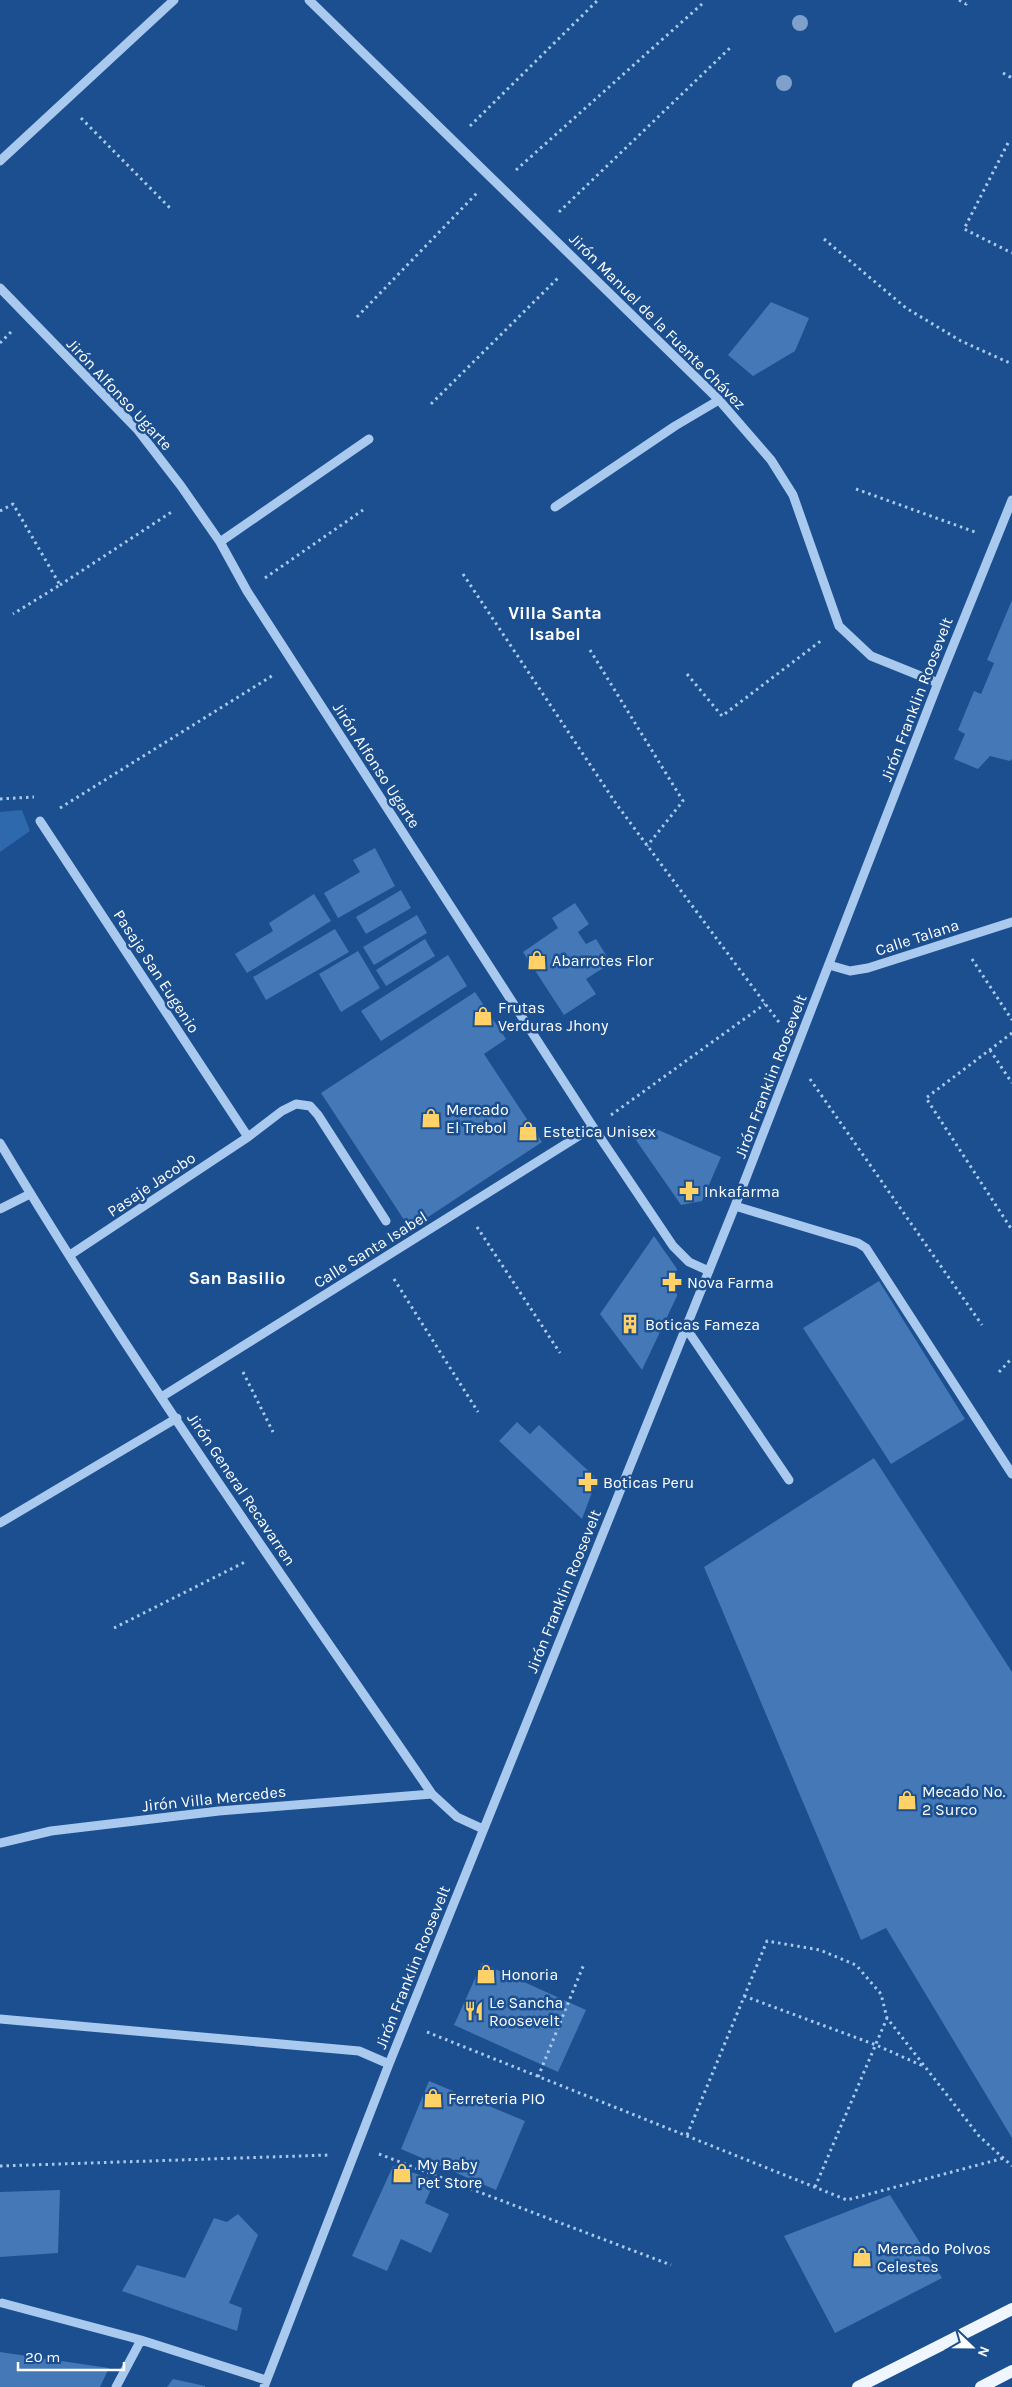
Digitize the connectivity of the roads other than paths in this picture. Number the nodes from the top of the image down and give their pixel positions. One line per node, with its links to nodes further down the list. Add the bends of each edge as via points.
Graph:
1 (174, 0): 3 (street)
2 (309, 0): 5 (street, Jirón Manuel de la Fuente Chávez)
3 (0, 161)
4 (0, 288): 9 (street, Jirón Alfonso Ugarte, via 137,429)
5 (719, 400): 8 (street, via 674,426); 10 (street, Jirón Manuel de la Fuente Chávez, via 771,460 793,495 839,626 871,656)
6 (369, 439): 9 (street)
7 (1012, 500): 10 (street, Jirón Franklin Roosevelt)
8 (555, 507)
9 (220, 542): 14 (street, Jirón Alfonso Ugarte, via 247,591)
10 (938, 683): 13 (street, Jirón Franklin Roosevelt)
11 (40, 821): 15 (street, Pasaje San Eugenio)
12 (1012, 922): 13 (street, Calle Talana, via 868,968 850,971)
13 (830, 964): 18 (street, Jirón Franklin Roosevelt)
14 (593, 1127): 22 (street, Jirón Alfonso Ugarte, via 673,1246 689,1262); 24 (street, Calle Santa Isabel)
15 (248, 1137): 20 (street, Pasaje Jacobo, via 282,1111 296,1104 310,1106); 21 (street, Pasaje Jacobo)
16 (0, 1143): 17 (street, Jirón General Recavarren)
17 (30, 1194): 19 (street); 21 (street, Jirón General Recavarren)
18 (735, 1206): 22 (street, Jirón Franklin Roosevelt); 26 (street, via 866,1248)
19 (0, 1209)
20 (386, 1221)
21 (70, 1255): 24 (street, Jirón General Recavarren)
22 (709, 1271): 23 (street, Jirón Franklin Roosevelt)
23 (686, 1328): 27 (street); 30 (street, Jirón Franklin Roosevelt)
24 (163, 1396): 25 (street, Jirón General Recavarren)
25 (176, 1418): 28 (street); 29 (street, Jirón General Recavarren)
26 (1012, 1474)
27 (789, 1480)
28 (0, 1523)
29 (432, 1794): 30 (street, Jirón General Recavarren, via 457,1817); 31 (street, Jirón Villa Mercedes, via 219,1811 51,1831)
30 (483, 1829): 33 (street, Jirón Franklin Roosevelt)
31 (0, 1843)
32 (0, 2019): 33 (street, via 359,2051)
33 (389, 2064): 38 (street, Jirón Franklin Roosevelt)
34 (2, 2303): 36 (street)
35 (1012, 2309): 40 (main road)
36 (141, 2340): 38 (street); 39 (street)
37 (1012, 2371): 41 (main road)
38 (265, 2383)
39 (116, 2387)
40 (858, 2387)
41 (981, 2387)

